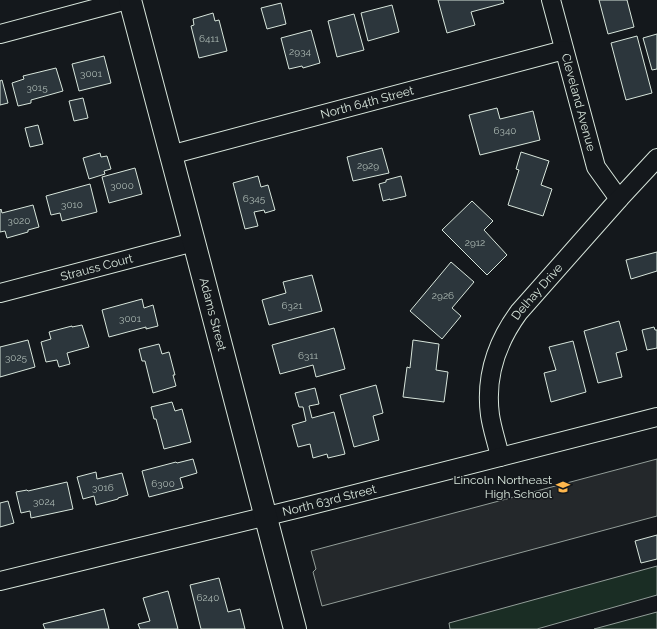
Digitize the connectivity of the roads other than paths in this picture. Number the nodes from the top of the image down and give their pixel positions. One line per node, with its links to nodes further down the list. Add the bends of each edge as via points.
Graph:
1 (127, 0): 4 (street)
2 (130, 0): 6 (main road, Adams Street)
3 (551, 0): 5 (street, Cleveland Avenue)
4 (0, 34)
5 (564, 50): 6 (street, North 64th Street); 8 (street, Cleveland Avenue, via 596,167)
6 (170, 155): 9 (main road, Adams Street)
7 (657, 158): 8 (street, Delhay Drive)
8 (619, 199): 12 (street, Delhay Drive, via 519,312 503,336 491,373 489,396 490,416)
9 (194, 242): 10 (street, Strauss Court); 13 (main road, Adams Street)
10 (0, 293)
11 (657, 417): 12 (street, North 63rd Street)
12 (500, 457): 13 (street, North 63rd Street)
13 (265, 516): 14 (street, North 63rd Street); 15 (main road, Adams Street)
14 (0, 581)
15 (294, 629)

